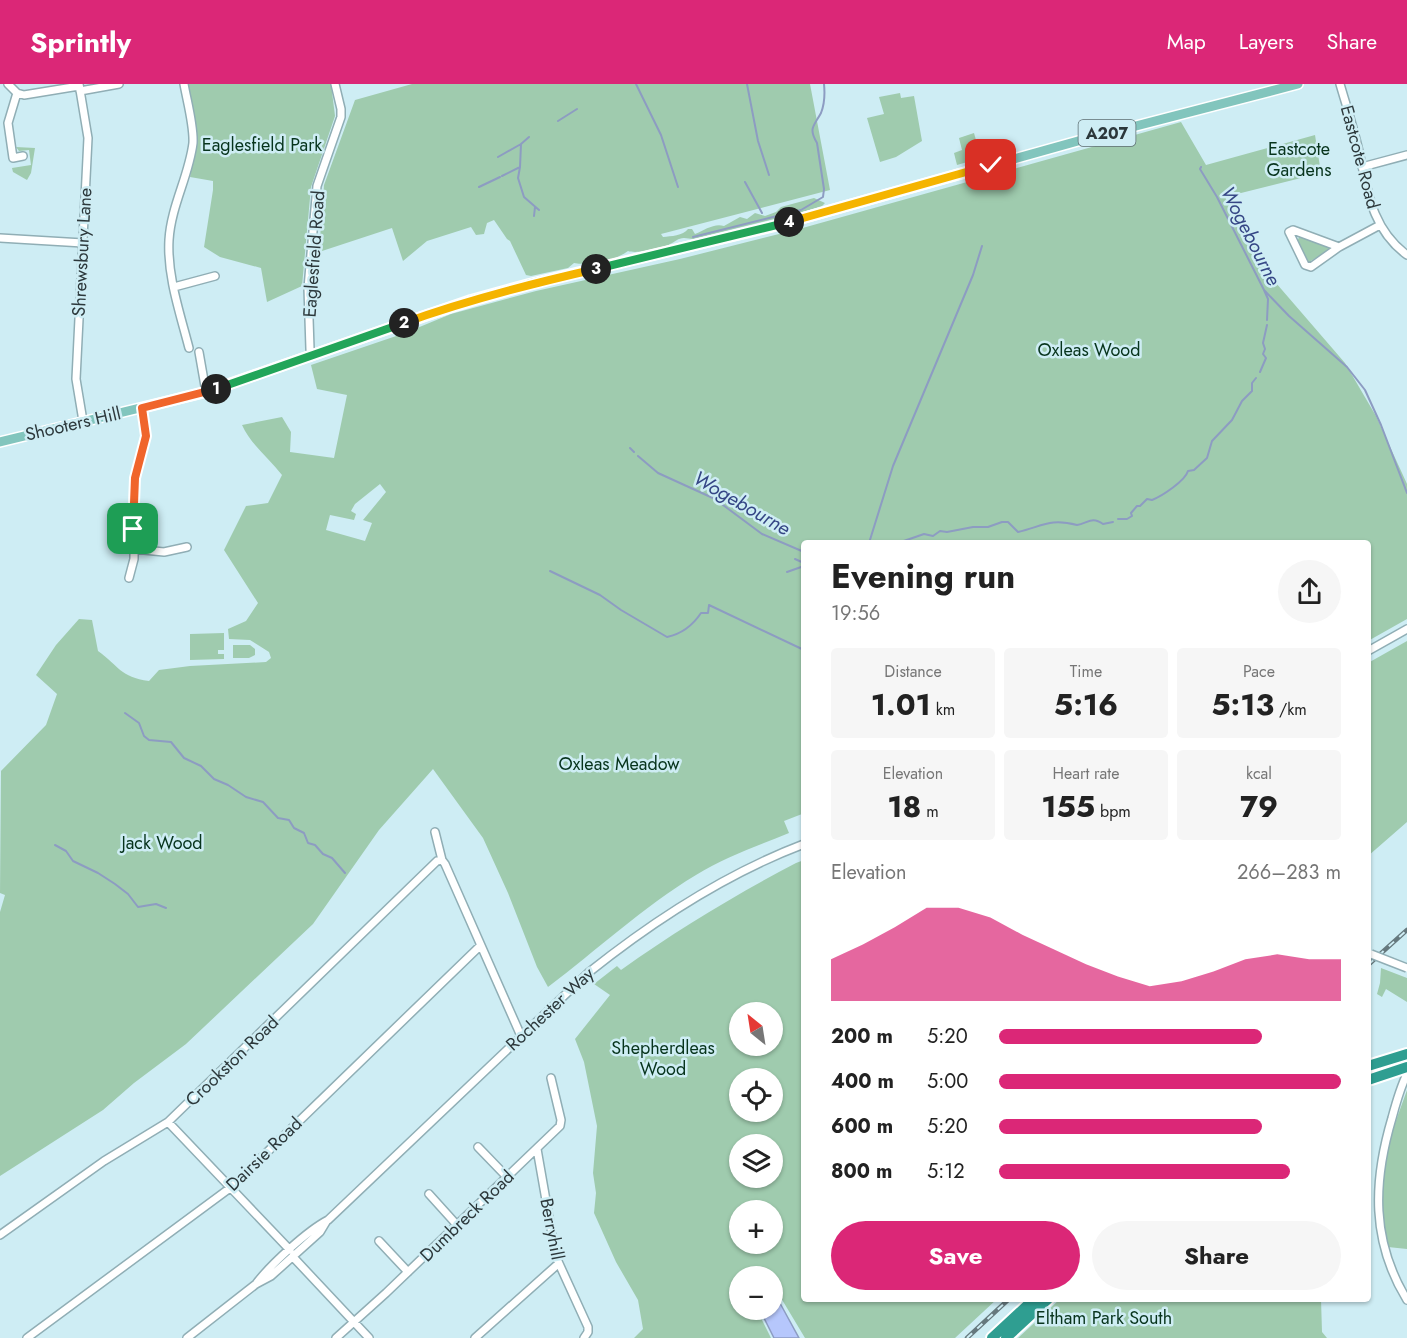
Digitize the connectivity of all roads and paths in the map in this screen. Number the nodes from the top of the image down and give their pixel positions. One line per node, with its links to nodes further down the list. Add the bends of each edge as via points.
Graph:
1 (8, 84): 8 (street)
2 (119, 84): 7 (street)
3 (184, 84): 18 (street, via 193,140 171,224 169,259)
4 (335, 84): 21 (street, Eaglesfield Road, via 341,117 317,186 308,288)
5 (1298, 84): 21 (main road, Shooters Hill / A207, via 771,227 529,284 471,300)
6 (1340, 84): 11 (street, Eastcote Road)
7 (79, 87): 8 (street); 14 (street, Shrewsbury Lane, via 88,138)
8 (17, 93): 10 (street, via 8,123 14,158)
9 (1407, 155): 11 (street)
10 (22, 156)
11 (1362, 167): 12 (street, Eastcote Road)
12 (1380, 225): 15 (street); 16 (street, Eastcote Road)
13 (0, 238): 14 (street)
14 (83, 243): 24 (street, Shrewsbury Lane, via 76,379)
15 (1339, 247): 15 (street, via 1293,230 1289,232 1308,267)
16 (1407, 255)
17 (215, 276): 18 (street)
18 (174, 287): 19 (street)
19 (189, 348)
20 (199, 352): 22 (street)
21 (312, 356): 22 (main road, Shooters Hill / A207)
22 (206, 392): 23 (main road, Shooters Hill / A207)
23 (142, 408): 24 (main road, Shooters Hill / A207); 27 (street, via 146,436 135,478)
24 (83, 421): 25 (main road, Shooters Hill / A207)
25 (0, 442)
26 (187, 547): 27 (street, via 164,552)
27 (134, 549): 28 (street)
28 (129, 578)
29 (1407, 629): 30 (street)
30 (1371, 649)
31 (435, 832): 33 (street)
32 (801, 845): 37 (street, Rochester Way, via 708,889 633,938 588,973)
33 (442, 861): 34 (street); 44 (street, Crookston Road, via 437,861)
34 (480, 946): 37 (street); 48 (street, Dairsie Road)
35 (1371, 954): 36 (street, bridge)
36 (1407, 968)
37 (521, 1036): 53 (street, Rochester Way, via 328,1220 320,1232)
38 (1407, 1054): 39 (highway)
39 (1371, 1065)
40 (1407, 1067): 43 (highway)
41 (1407, 1074): 56 (street, via 1384,1147 1377,1198 1385,1250)
42 (551, 1078): 46 (street, Dumbreck Road, via 561,1124)
43 (1371, 1079)
44 (168, 1122): 48 (street); 51 (street, Crookston Road, via 104,1161)
45 (478, 1147): 47 (street)
46 (537, 1149): 47 (street, Dumbreck Road); 54 (street, Berryhill)
47 (507, 1177): 50 (street, Dumbreck Road)
48 (230, 1188): 53 (street); 60 (street, Dairsie Road)
49 (429, 1194): 50 (street)
50 (458, 1225): 55 (street, Dumbreck Road)
51 (0, 1235)
52 (379, 1242): 55 (street)
53 (292, 1253): 59 (street); 61 (street, Rochester Way, via 271,1276)
54 (558, 1264): 64 (street); 65 (street, Berryhill, via 588,1327)
55 (408, 1272): 59 (street, Dumbreck Road)
56 (1407, 1300)
57 (1031, 1302): 66 (highway)
58 (1045, 1302): 67 (highway)
59 (354, 1323): 62 (street, Dumbreck Road); 63 (street)
60 (27, 1338)
61 (187, 1338)
62 (336, 1338)
63 (369, 1338)
64 (475, 1338)
65 (584, 1338)
66 (992, 1338)
67 (1006, 1338)

